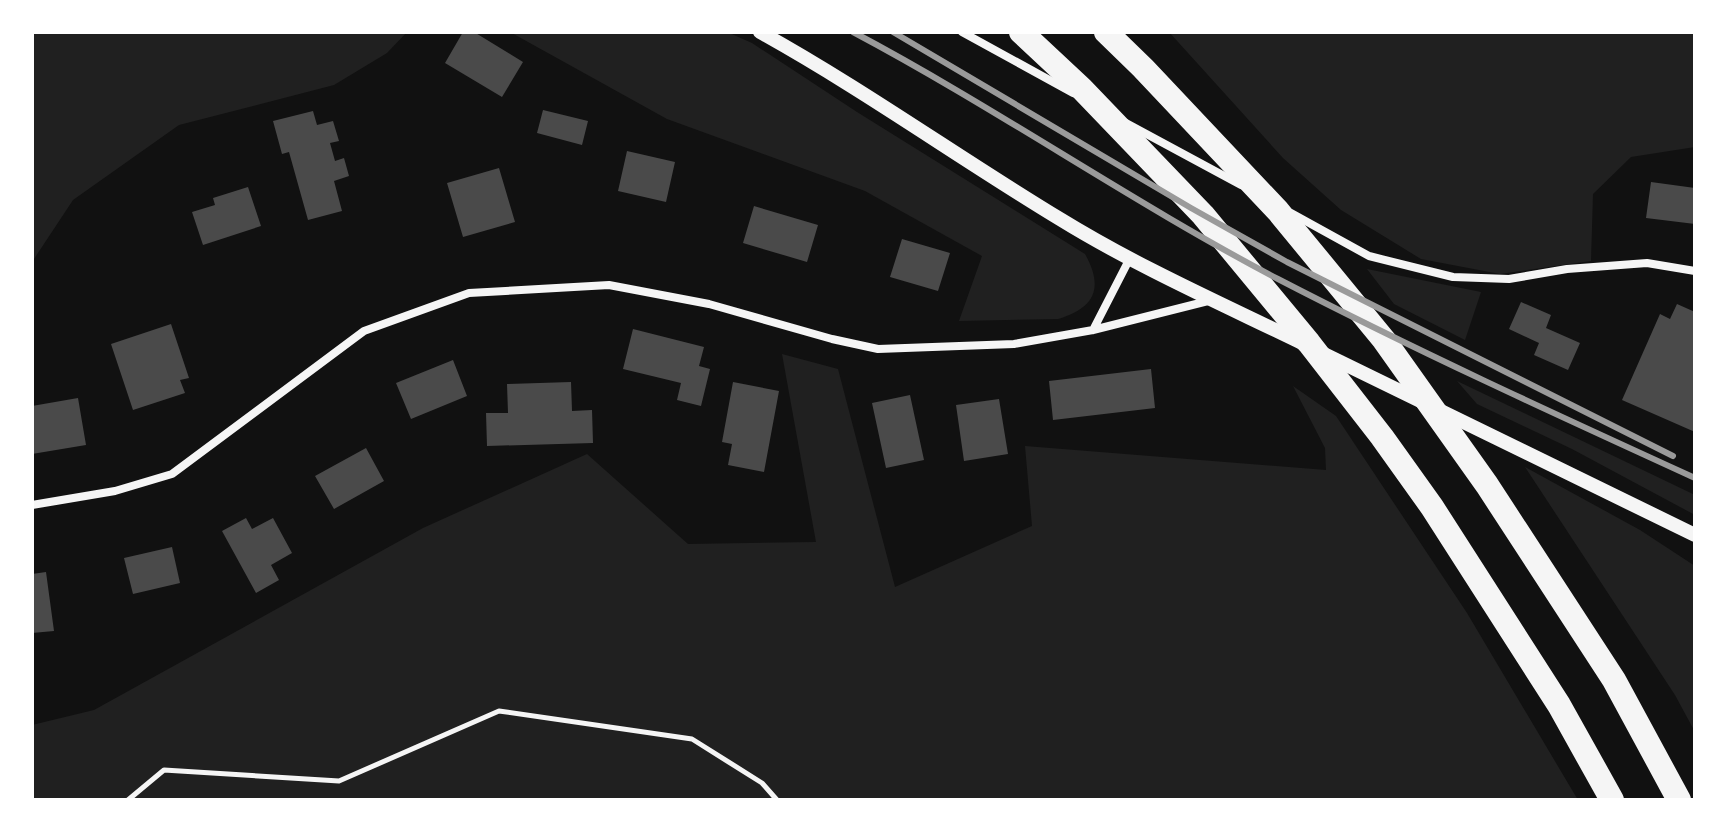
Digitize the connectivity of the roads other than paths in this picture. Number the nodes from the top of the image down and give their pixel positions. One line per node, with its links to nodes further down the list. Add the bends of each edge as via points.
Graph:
1 (760, 32): 5 (street)
2 (962, 32): 6 (street, via 1369,256 1453,277 1509,279 1647,263)
3 (1021, 32): 11 (highway, via 1203,215 1382,437 1559,705)
4 (1106, 32): 12 (highway, via 1278,211 1384,340 1487,485 1614,680)
5 (1130, 258): 7 (street); 8 (street)
6 (1695, 271)
7 (1213, 300): 8 (street); 10 (street)
8 (1093, 330): 9 (street, via 1014,344 878,349 709,304 609,285 469,293 364,331 172,474 115,491)
9 (32, 505)
10 (1695, 535)
11 (1612, 800)
12 (1679, 800)

